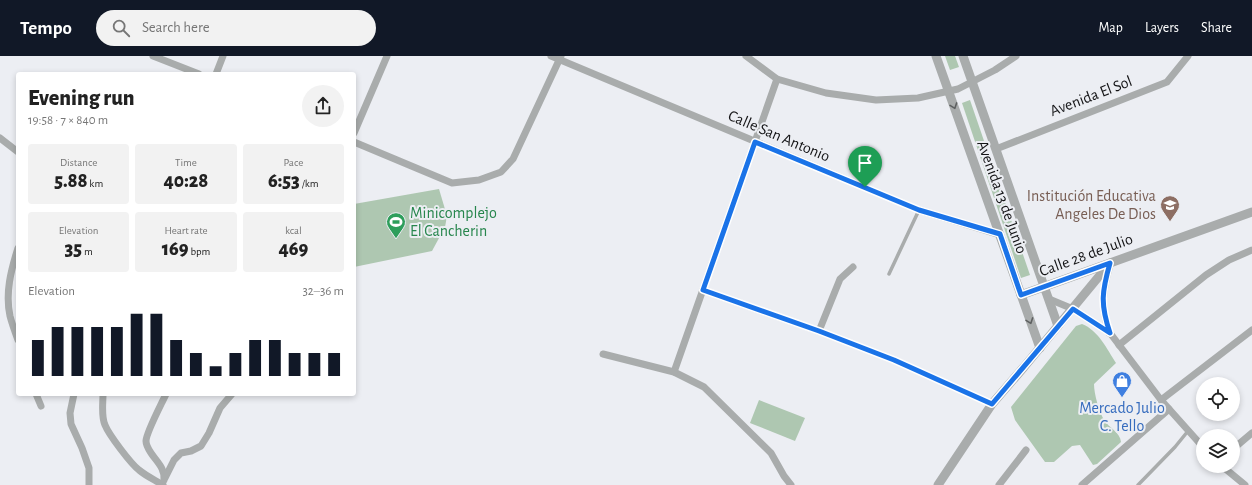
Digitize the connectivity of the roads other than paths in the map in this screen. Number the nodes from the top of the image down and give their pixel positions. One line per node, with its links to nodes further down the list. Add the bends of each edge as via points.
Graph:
1 (153, 56): 11 (street)
2 (223, 56): 12 (street)
3 (387, 56): 16 (street)
4 (551, 56): 10 (street, Calle San Antonio)
5 (746, 56): 13 (street)
6 (936, 56): 15 (street, Avenida 13 de Junio)
7 (963, 56): 14 (street, Avenida 13 de Junio)
8 (1016, 56): 14 (street)
9 (1188, 56): 20 (street, Avenida El Sol, via 1166,82)
10 (560, 58): 18 (street, Calle San Antonio); 19 (street, via 513,159 501,172 479,180 452,183)
11 (194, 72)
12 (217, 72)
13 (777, 79): 15 (street, via 826,93 876,100 918,98); 18 (street)
14 (972, 82): 15 (street); 20 (street, Avenida 13 de Junio)
15 (948, 91): 24 (street, Avenida 13 de Junio, one-way to 24)
16 (356, 128)
17 (0, 138): 21 (street)
18 (755, 142): 22 (street, Calle San Antonio); 31 (street)
19 (356, 143)
20 (996, 149): 30 (street, Avenida 13 de Junio)
21 (16, 150)
22 (919, 210): 24 (street, Calle San Antonio); 29 (lane)
23 (1252, 212): 27 (street, Calle 28 de Julio)
24 (1000, 234): 32 (street, Avenida 13 de Junio)
25 (1252, 250): 40 (street, via 1229,260 1206,275)
26 (16, 256): 39 (street, via 8,300)
27 (1110, 263): 30 (street, Calle 28 de Julio); 34 (street); 38 (street, via 1103,298 1104,316)
28 (853, 267): 37 (street, via 840,279)
29 (889, 274)
30 (1044, 286): 32 (street, Calle 28 de Julio); 33 (street, Avenida 13 de Junio)
31 (703, 290): 37 (street); 43 (street)
32 (1021, 295): 41 (street, Avenida 13 de Junio, one-way to 41)
33 (1049, 299): 34 (street); 35 (street, Avenida 13 de Junio)
34 (1073, 309): 35 (street); 38 (street)
35 (1058, 326): 41 (street)
36 (1252, 330): 50 (street)
37 (819, 331): 51 (street, via 894,360)
38 (1110, 333): 40 (street)
39 (16, 334)
40 (1119, 345): 50 (street)
41 (1040, 348): 51 (street)
42 (604, 354): 43 (street)
43 (674, 372): 63 (street, via 704,387 771,453)
44 (37, 396): 52 (street)
45 (74, 396): 62 (street, via 70,413 71,424 89,468)
46 (103, 396): 53 (street)
47 (106, 396): 53 (street)
48 (165, 396): 61 (street, via 146,440 149,451 162,469)
49 (230, 396): 61 (street, via 220,408 201,446 181,453 174,460)
50 (1161, 400): 54 (street)
51 (992, 404): 64 (street)
52 (41, 406)
53 (103, 406): 61 (street, via 105,424 121,450 138,470)
54 (1169, 409): 55 (street); 66 (street)
55 (1188, 431): 57 (street); 67 (lane)
56 (1252, 433): 58 (street)
57 (1196, 440)
58 (1240, 443)
59 (1026, 450): 65 (street)
60 (1230, 473): 68 (street)
61 (164, 483)
62 (89, 485)
63 (791, 485)
64 (938, 485)
65 (999, 485)
66 (1082, 485)
67 (1138, 485)
68 (1245, 485)

